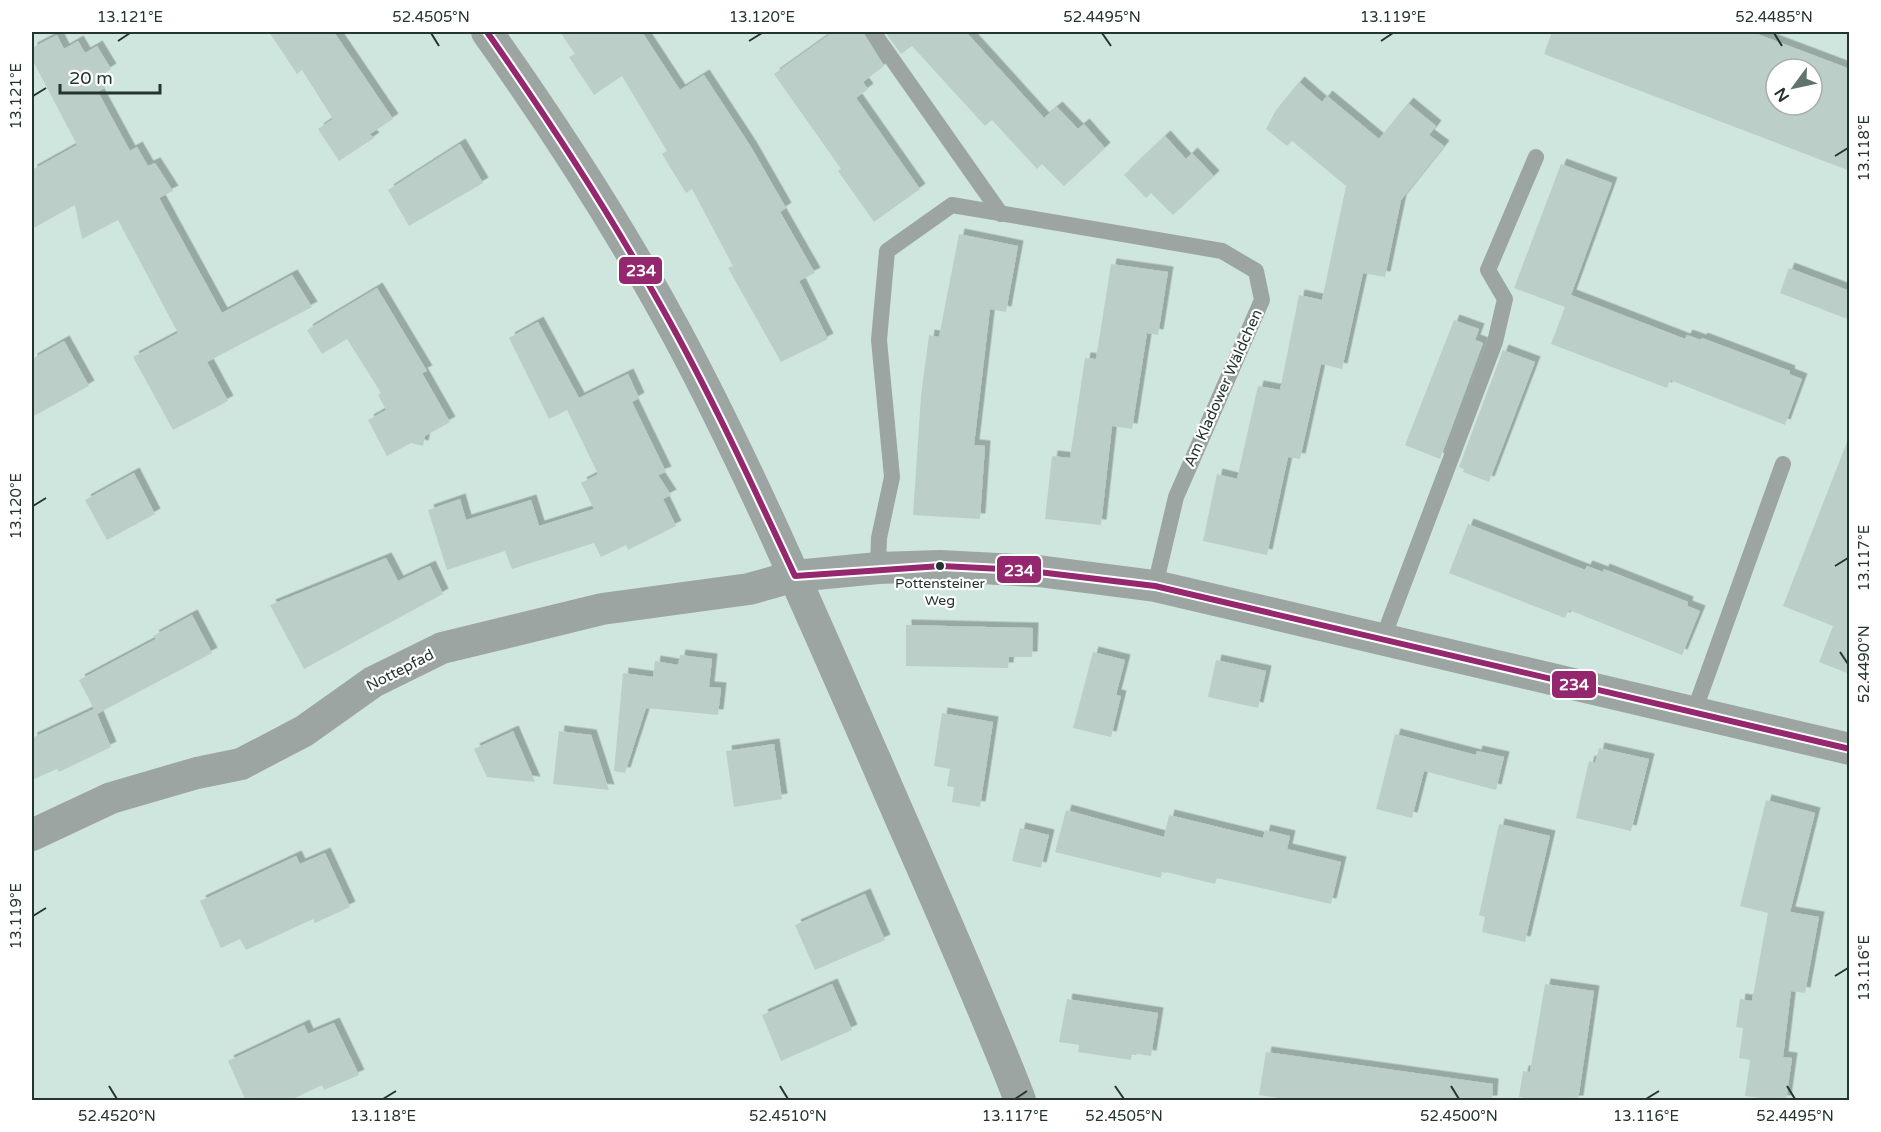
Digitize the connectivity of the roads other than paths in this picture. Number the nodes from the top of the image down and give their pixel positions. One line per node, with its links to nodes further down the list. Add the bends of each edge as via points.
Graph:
1 (487, 32): 7 (street, via 548,119 675,331)
2 (873, 32): 4 (lane)
3 (1536, 157): 9 (lane, via 1488,270 1505,299 1495,342)
4 (1001, 214): 6 (lane, Am Kladower Wäldchen, via 952,206 888,251 879,340 892,477 879,538); 8 (lane, Am Kladower Wäldchen, via 1222,252 1256,270 1262,300 1176,497)
5 (1784, 464): 10 (lane)
6 (878, 568): 7 (street, Nottepfad); 8 (street, Nottepfad, via 940,566 1038,571)
7 (795, 576): 12 (street, Nottepfad, via 749,589 602,609 442,648 373,682 304,732 241,764 111,798); 13 (street, via 977,992)
8 (1155, 586): 9 (street, Nottepfad)
9 (1383, 638): 10 (street, Nottepfad)
10 (1695, 712): 11 (street, Nottepfad)
11 (1850, 749)
12 (32, 835)
13 (1020, 1101)

